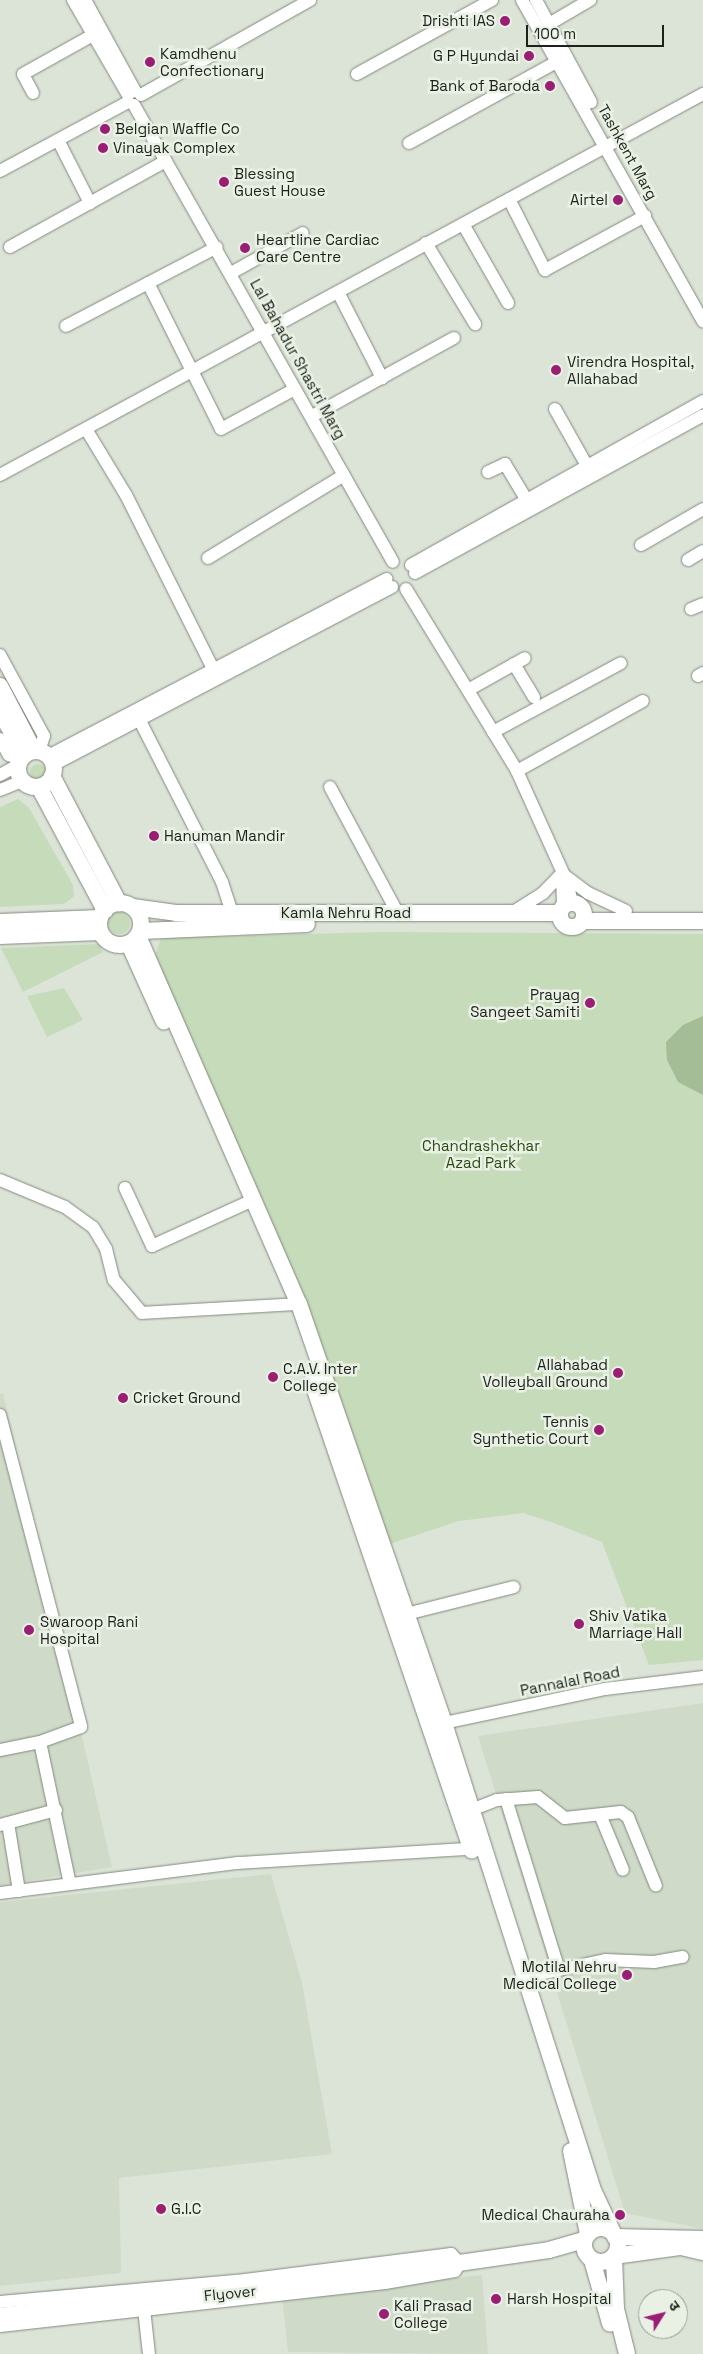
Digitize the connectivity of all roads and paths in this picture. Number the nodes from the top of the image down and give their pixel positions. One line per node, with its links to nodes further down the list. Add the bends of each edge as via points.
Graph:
1 (73, 0): 9 (street)
2 (85, 0): 14 (street)
3 (310, 0): 14 (street)
4 (492, 0): 11 (street)
5 (522, 0): 10 (street, Tashkent Marg)
6 (536, 0): 8 (street, Tashkent Marg)
7 (590, 0): 8 (street)
8 (549, 24): 17 (street, Tashkent Marg)
9 (93, 35): 12 (street, via 23,74); 14 (street)
10 (558, 61): 16 (street); 17 (street, Tashkent Marg)
11 (357, 74)
12 (33, 93)
13 (703, 94): 17 (street)
14 (134, 98): 15 (street); 18 (street, Lal Bahadur Shastri Marg)
15 (58, 140): 19 (street); 21 (street)
16 (409, 143)
17 (609, 144): 20 (street); 22 (street, Tashkent Marg); 32 (street, Tashkent Marg)
18 (166, 161): 21 (street); 27 (street, Lal Bahadur Shastri Marg)
19 (0, 171)
20 (509, 199): 22 (street, via 545,270); 23 (street)
21 (90, 202): 26 (street)
22 (645, 216): 33 (street, Tashkent Marg)
23 (463, 224): 25 (street); 31 (street)
24 (303, 233): 28 (street)
25 (426, 243): 30 (street); 34 (street)
26 (10, 246)
27 (217, 247): 28 (street, Lal Bahadur Shastri Marg); 29 (street)
28 (232, 273): 36 (street, Lal Bahadur Shastri Marg)
29 (148, 283): 35 (street); 38 (street)
30 (338, 292): 36 (street); 39 (street)
31 (508, 303)
32 (703, 305)
33 (703, 321)
34 (475, 324)
35 (66, 326)
36 (266, 332): 38 (street); 40 (street, Lal Bahadur Shastri Marg)
37 (454, 338): 39 (street)
38 (192, 371): 40 (street, via 221,429); 45 (street)
39 (382, 378): 44 (street)
40 (295, 389): 44 (street, Lal Bahadur Shastri Marg)
41 (703, 401): 46 (street)
42 (555, 409): 46 (street)
43 (703, 415): 57 (street)
44 (312, 416): 49 (street, Lal Bahadur Shastri Marg)
45 (86, 429): 48 (street); 64 (street, via 126,495)
46 (586, 464): 50 (street)
47 (488, 472): 50 (street, via 505,464)
48 (0, 475)
49 (344, 475): 54 (street); 56 (street, Lal Bahadur Shastri Marg)
50 (525, 497): 57 (street)
51 (703, 509): 52 (street)
52 (641, 545)
53 (703, 551): 55 (street)
54 (208, 558)
55 (688, 560)
56 (393, 562): 57 (street); 58 (street)
57 (413, 569): 59 (street)
58 (389, 583): 59 (street); 64 (street); 70 (street)
59 (406, 588): 66 (street)
60 (703, 604): 61 (street)
61 (691, 609)
62 (0, 655): 73 (street, via 44,736)
63 (621, 663): 71 (street)
64 (212, 667): 73 (street)
65 (0, 686): 73 (main road)
66 (468, 690): 67 (street, via 519,661); 71 (street)
67 (534, 697)
68 (643, 701): 74 (street)
69 (0, 711): 73 (main road)
70 (138, 719): 73 (street); 84 (street, via 190,816)
71 (493, 732): 74 (street)
72 (0, 739): 73 (street, via 9,755)
73 (36, 760): 75 (street); 76 (main road); 77 (main road); 86 (main road)
74 (517, 771): 80 (street)
75 (0, 775)
76 (22, 781): 77 (main road); 79 (street)
77 (39, 787): 86 (main road)
78 (330, 787): 87 (street)
79 (0, 790)
80 (562, 873): 81 (street, via 588,893); 82 (street, via 543,893); 85 (street)
81 (626, 911): 83 (main road, Kamla Nehru Road); 85 (main road, Kamla Nehru Road)
82 (513, 912): 85 (main road, Kamla Nehru Road); 87 (main road, Kamla Nehru Road)
83 (703, 912)
84 (232, 913): 86 (main road, Kamla Nehru Road); 87 (main road, Kamla Nehru Road)
85 (570, 913): 88 (main road, Kamla Nehru Road); 91 (main road, Kamla Nehru Road)
86 (111, 914): 89 (main road, Kamla Nehru Road); 90 (main road, Kamla Nehru Road); 91 (main road, via 141,919); 91 (main road, Kamla Nehru Road, via 115,945)
87 (398, 914)
88 (703, 921)
89 (0, 922)
90 (0, 936)
91 (136, 937): 94 (main road)
92 (0, 1180): 95 (street, via 65,1207 93,1227 106,1249 114,1280 142,1313)
93 (125, 1188): 94 (street, via 152,1246)
94 (249, 1202): 95 (main road)
95 (293, 1304): 98 (main road); 108 (main road)
96 (0, 1415): 101 (street, via 80,1727)
97 (514, 1587): 98 (street)
98 (406, 1614): 100 (main road)
99 (703, 1677): 100 (street, Pannalal Road, via 605,1690)
100 (444, 1723): 105 (main road)
101 (40, 1742): 102 (street); 104 (street)
102 (0, 1750)
103 (506, 1799): 105 (street); 106 (street, via 538,1797 566,1818); 115 (street)
104 (56, 1810): 107 (street); 110 (street)
105 (471, 1810): 108 (main road)
106 (602, 1817): 109 (street); 111 (street, via 615,1811 628,1817)
107 (4, 1824): 112 (street)
108 (477, 1849): 110 (street, via 238,1863); 116 (main road); 119 (main road, via 562,2120)
109 (623, 1870)
110 (70, 1884): 112 (street)
111 (656, 1886)
112 (19, 1891): 113 (street)
113 (0, 1893)
114 (683, 1957): 115 (street, via 654,1962 605,1960)
115 (559, 1970): 116 (street)
116 (526, 1977): 117 (main road, via 594,2192)
117 (614, 2235): 118 (main road); 119 (main road, via 600,2228); 121 (main road)
118 (703, 2239)
119 (588, 2246): 121 (main road, via 602,2262); 122 (main road, Flyover); 128 (main road)
120 (703, 2252): 121 (main road, via 681,2247)
121 (614, 2256): 129 (main road, via 616,2309)
122 (455, 2264): 123 (street, via 451,2254 237,2281); 124 (street, via 455,2271 385,2283); 125 (main road, Flyover)
123 (0, 2302)
124 (144, 2309): 126 (street); 127 (street)
125 (0, 2316)
126 (0, 2326)
127 (149, 2354)
128 (617, 2354)
129 (627, 2354)

